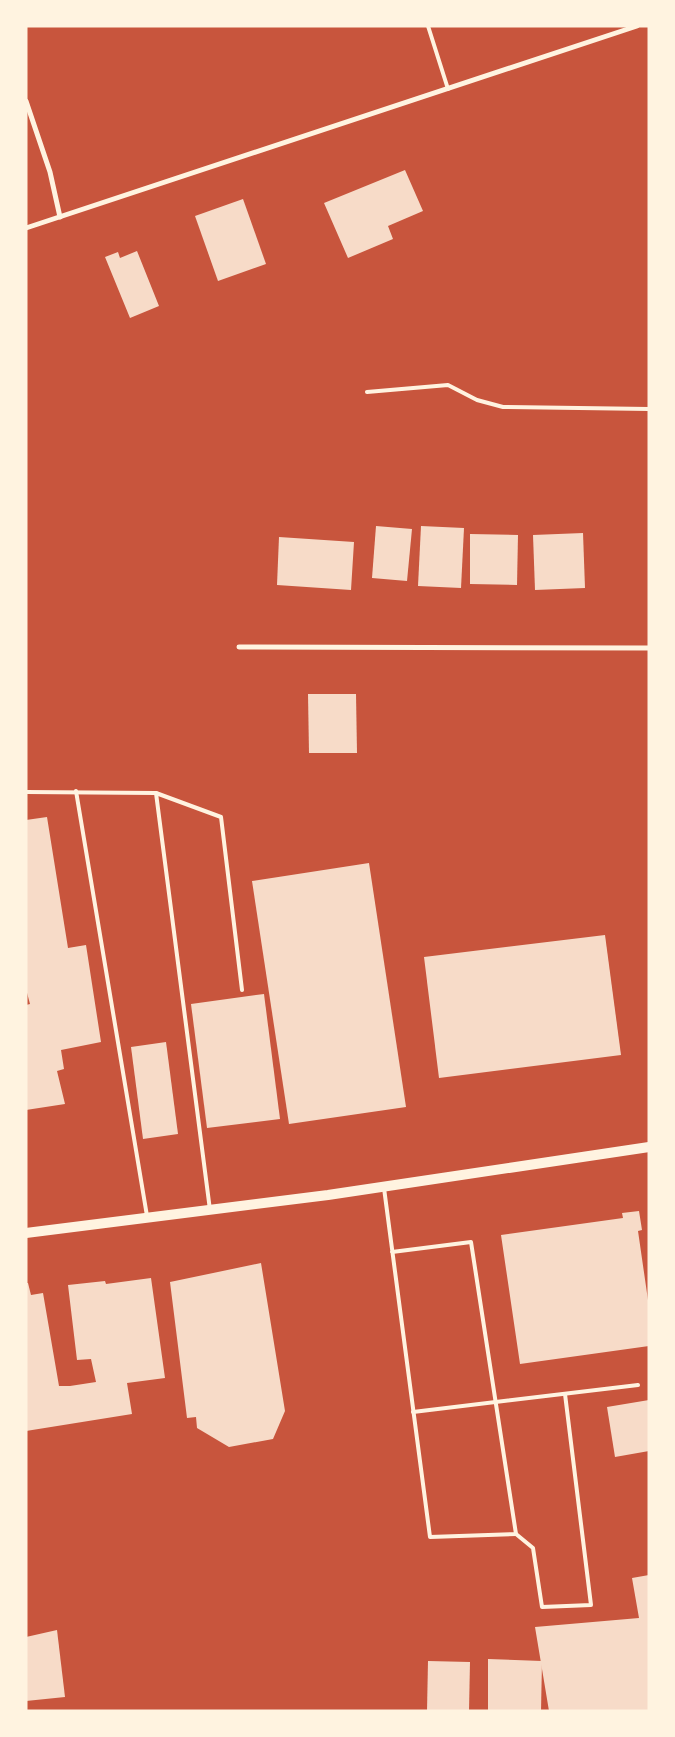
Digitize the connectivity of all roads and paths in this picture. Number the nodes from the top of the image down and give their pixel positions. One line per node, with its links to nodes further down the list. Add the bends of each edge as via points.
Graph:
1 (428, 26): 3 (lane)
2 (637, 26): 3 (street)
3 (448, 89): 5 (street)
4 (26, 101): 5 (street, via 50,172)
5 (60, 217): 6 (street)
6 (26, 228)
7 (367, 392): 8 (lane, via 448,385 477,400 504,407)
8 (649, 409)
9 (239, 647): 10 (street)
10 (649, 648)
11 (76, 791): 12 (lane); 13 (lane); 18 (lane)
12 (26, 792)
13 (156, 793): 14 (lane, via 221,817); 17 (lane)
14 (242, 990)
15 (649, 1147): 16 (main road)
16 (383, 1187): 17 (main road); 20 (lane)
17 (210, 1210): 18 (main road)
18 (147, 1218): 19 (main road)
19 (26, 1232)
20 (392, 1252): 23 (lane, via 471,1242); 24 (lane)
21 (638, 1385): 22 (lane)
22 (565, 1394): 23 (lane); 25 (lane, via 590,1605 542,1607 533,1548)
23 (496, 1402): 24 (lane); 25 (lane)
24 (414, 1412): 25 (lane, via 430,1537)
25 (516, 1534)

